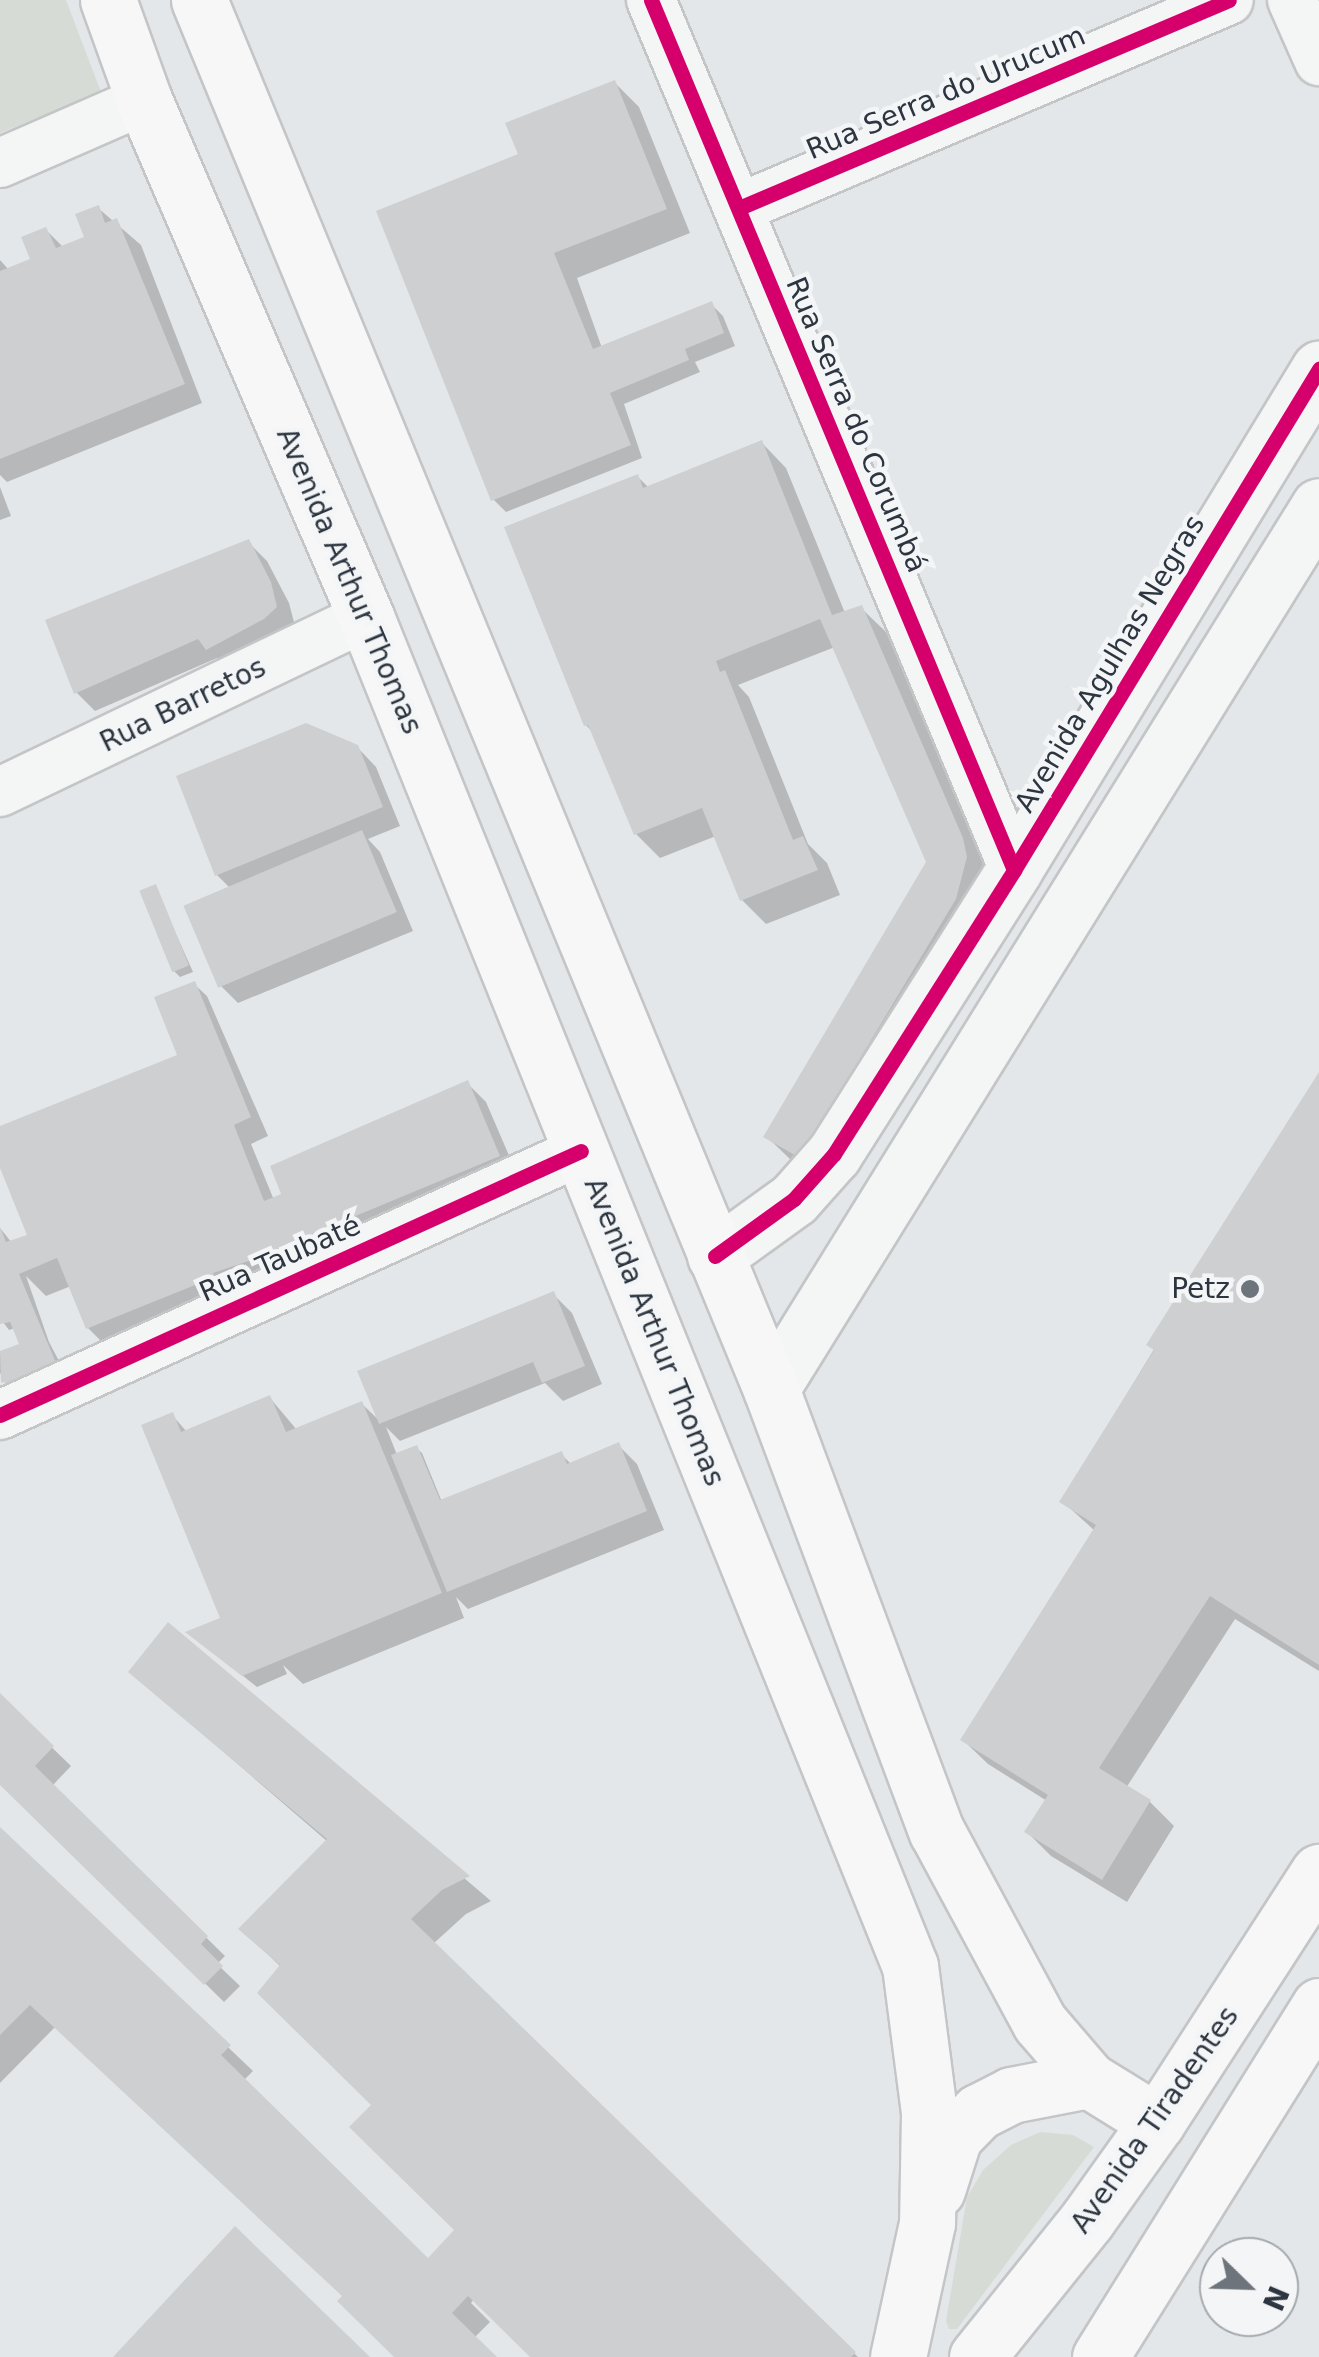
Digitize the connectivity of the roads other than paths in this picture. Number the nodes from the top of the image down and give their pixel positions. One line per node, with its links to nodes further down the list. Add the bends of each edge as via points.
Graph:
1 (108, 0): 7 (main road, Avenida Arthur Thomas)
2 (199, 0): 17 (main road)
3 (652, 0): 9 (street, Rua Serra do Corumbá)
4 (1229, 0): 9 (street, Rua Serra do Urucum)
5 (1292, 0): 6 (street)
6 (1319, 62)
7 (144, 100): 8 (street); 13 (main road, Avenida Arthur Thomas)
8 (0, 163)
9 (739, 208): 15 (street, Rua Serra do Corumbá)
10 (1319, 369): 11 (street, Avenida Agulhas Negras)
11 (1245, 490): 12 (street); 15 (street, Avenida Agulhas Negras)
12 (1312, 516): 19 (street)
13 (366, 617): 14 (street, Rua Barretos); 16 (main road, Avenida Arthur Thomas)
14 (0, 792)
15 (1014, 870): 17 (street, Avenida Agulhas Negras, via 834,1154 794,1199)
16 (581, 1151): 18 (main road, Avenida Arthur Thomas); 20 (street, Rua Taubaté)
17 (715, 1256): 18 (main road); 19 (main road)
18 (634, 1288): 21 (main road, Avenida Arthur Thomas)
19 (771, 1389): 22 (main road)
20 (2, 1411)
21 (721, 1500): 22 (main road, via 827,1654 842,1662); 27 (main road, Avenida Arthur Thomas, via 910,1966 929,2112)
22 (875, 1658): 25 (main road, via 937,1832 1040,2023)
23 (1319, 1872): 26 (main road, Avenida Tiradentes)
24 (1319, 2006): 30 (main road)
25 (1089, 2080): 26 (main road); 27 (main road, via 1012,2095 978,2112 954,2138)
26 (1157, 2122): 29 (main road, Avenida Tiradentes); 30 (main road, via 1173,2154 1173,2184)
27 (927, 2223): 28 (main road, Avenida Arthur Thomas)
28 (898, 2357)
29 (977, 2357)
30 (1099, 2357)

